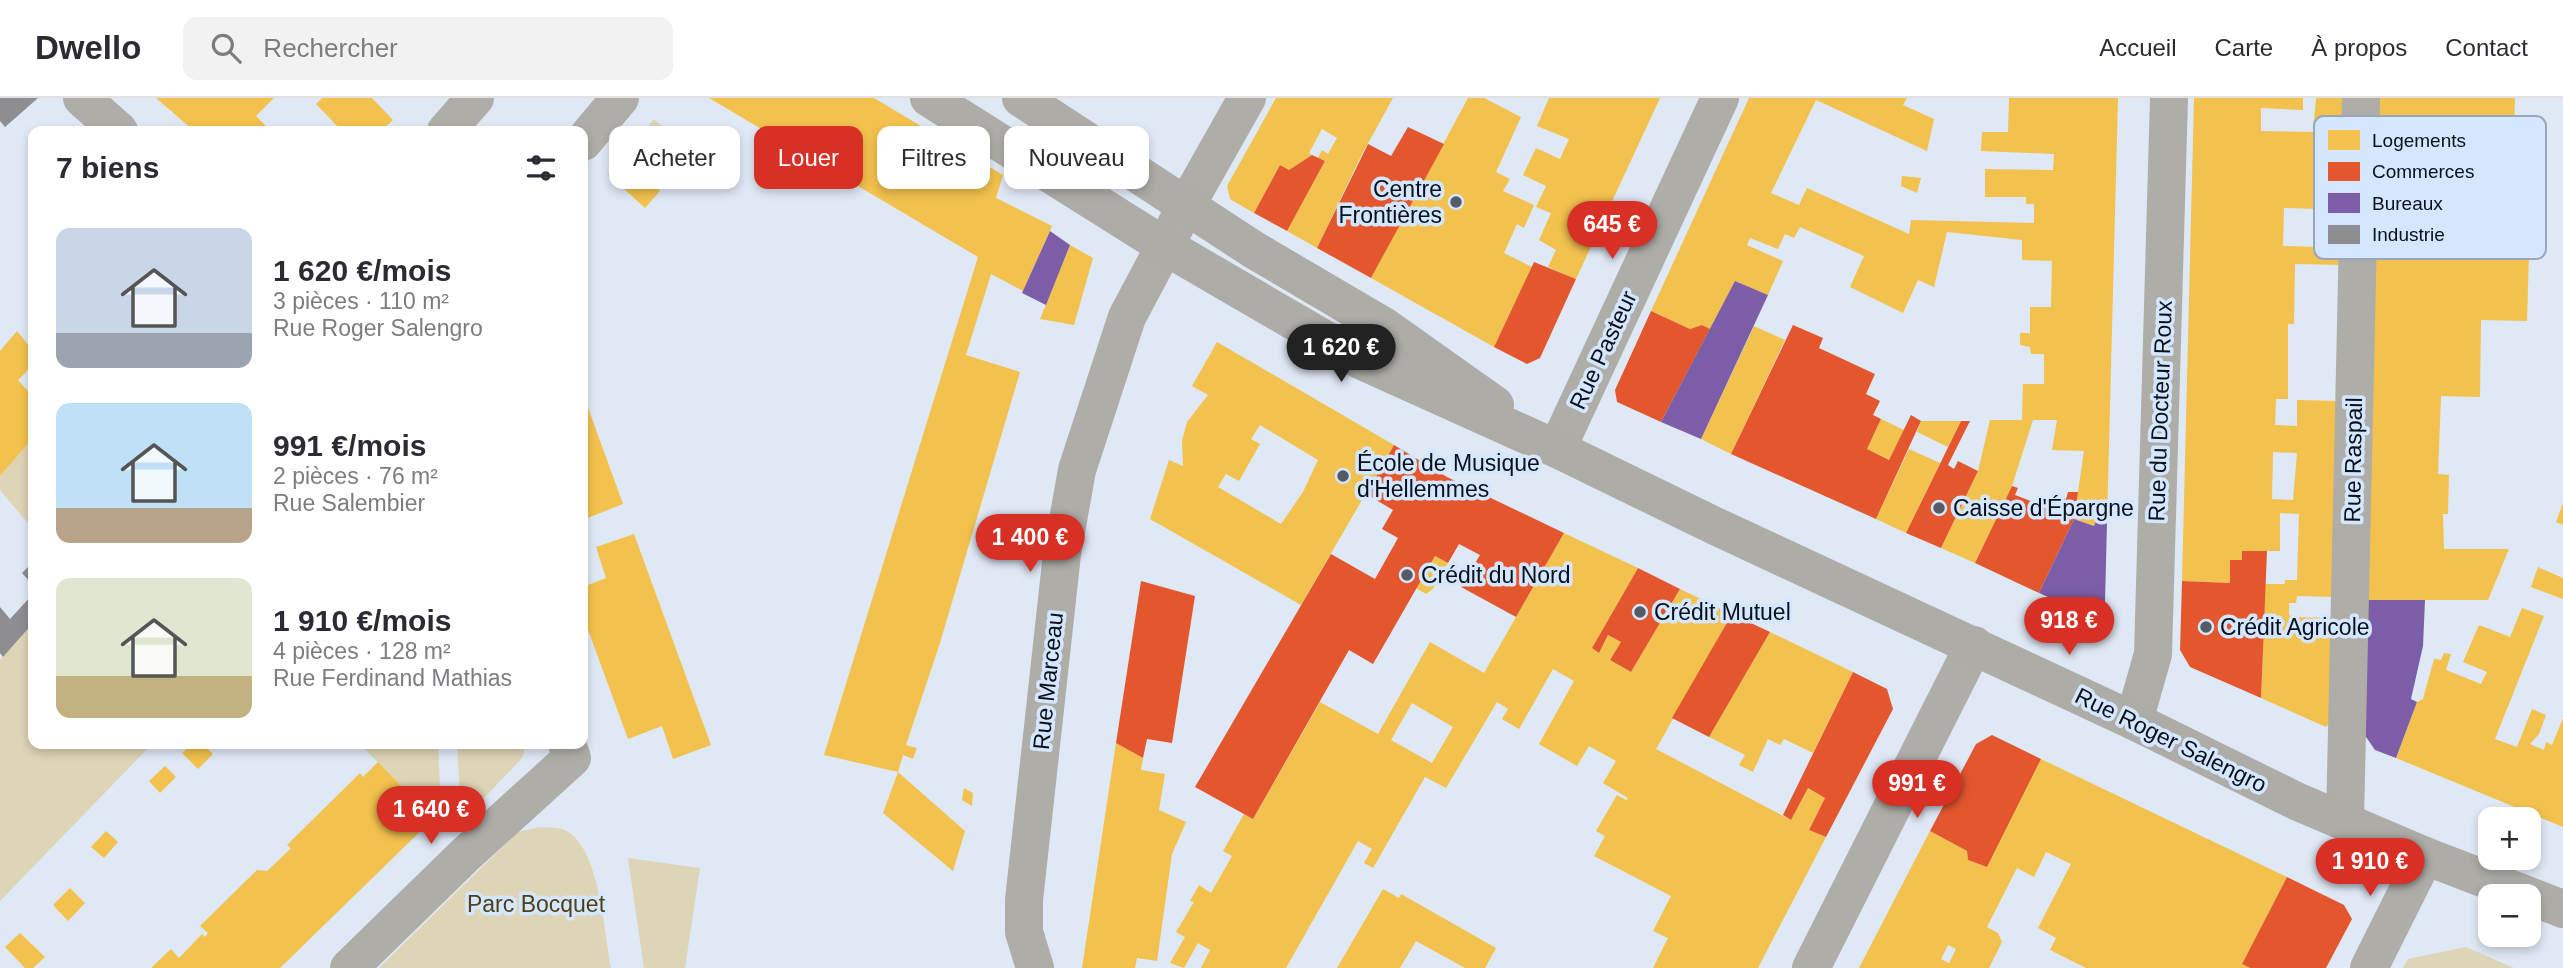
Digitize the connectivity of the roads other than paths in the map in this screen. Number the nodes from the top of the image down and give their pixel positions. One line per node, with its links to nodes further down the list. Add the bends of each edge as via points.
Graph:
1 (82, 98): 11 (street)
2 (475, 98): 12 (street)
3 (620, 98): 13 (street)
4 (929, 98): 15 (main road, Rue Roger Salengro)
5 (1021, 98): 14 (main road, Rue Roger Salengro)
6 (1247, 98): 14 (street, Rue Marceau)
7 (1720, 98): 17 (street, Rue Pasteur)
8 (2169, 98): 19 (street, Rue du Docteur Roux, via 2153,654)
9 (2361, 98): 10 (street, Rue Raspail)
10 (2361, 116)
11 (113, 126)
12 (450, 126)
13 (588, 136)
14 (1186, 206): 15 (street, Rue Marceau); 17 (main road, Rue Roger Salengro, via 1385,327)
15 (1163, 246): 17 (main road, Rue Roger Salengro, via 1362,361); 25 (street, Rue Marceau, via 1127,317 1108,369 1077,470 1068,520 1024,900 1024,932)
16 (2357, 259): 21 (street, Rue Raspail)
17 (1557, 449): 18 (main road, Rue Roger Salengro)
18 (1973, 645): 19 (main road, Rue Roger Salengro); 26 (street)
19 (2134, 721): 21 (main road, Rue Roger Salengro)
20 (569, 749): 24 (street, via 572,758)
21 (2345, 821): 22 (main road, Rue Roger Salengro)
22 (2424, 856): 23 (main road, Rue Roger Salengro); 27 (street)
23 (2563, 909)
24 (349, 968)
25 (1035, 968)
26 (1811, 968)
27 (2369, 968)

